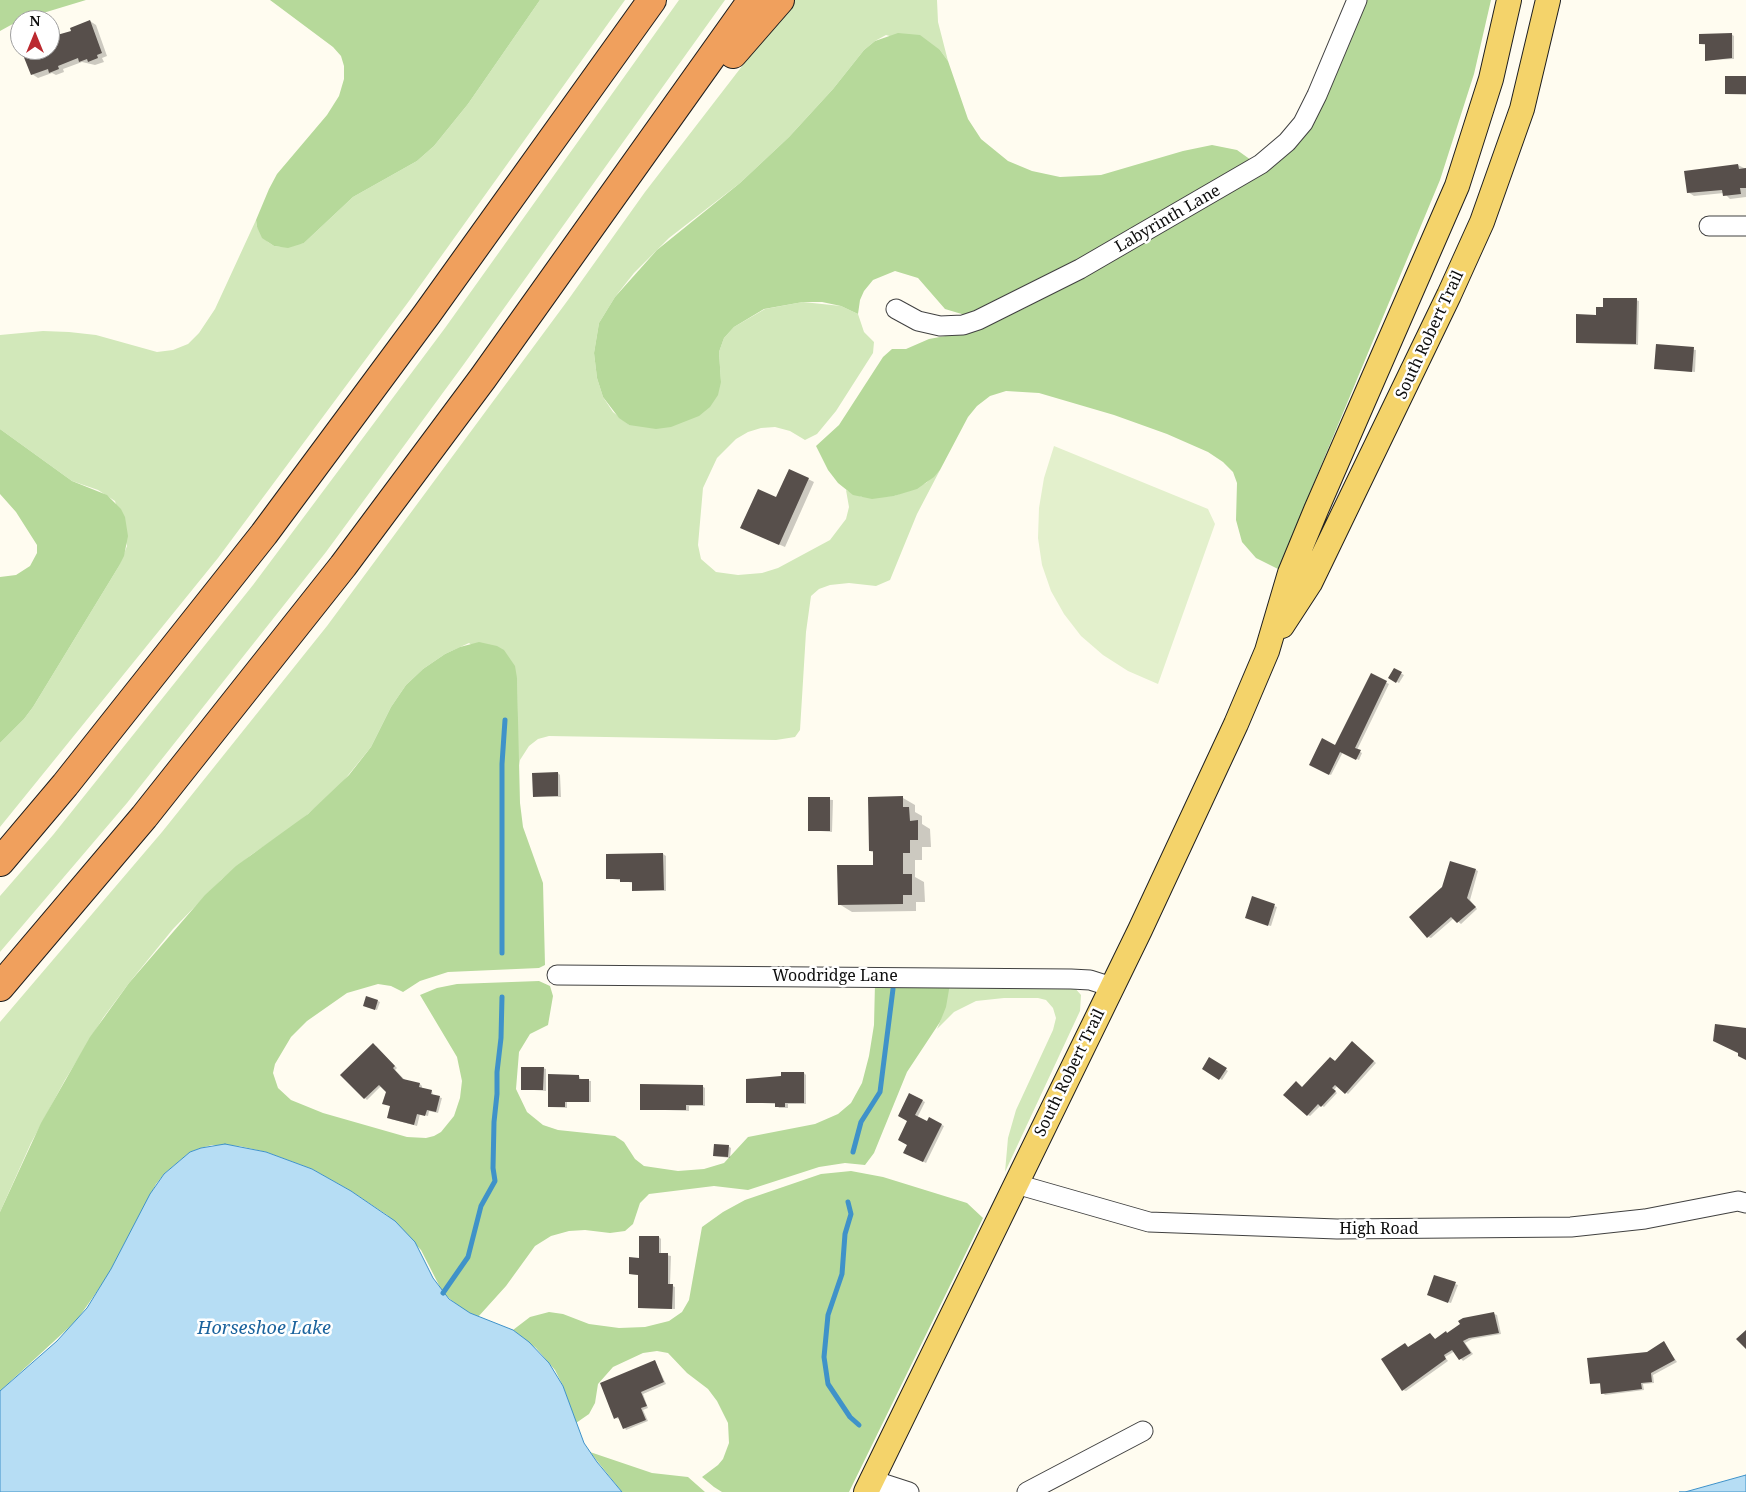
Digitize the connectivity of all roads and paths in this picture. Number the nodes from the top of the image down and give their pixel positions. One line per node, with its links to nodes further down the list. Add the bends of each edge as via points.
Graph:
1 (652, 0): 12 (highway, via 264,534)
2 (752, 0): 7 (highway)
3 (780, 0): 7 (highway)
4 (1356, 0): 10 (street, Labyrinth Lane, via 1303,123 1261,164 1080,269 978,320 963,325 940,326 918,321)
5 (1509, 0): 11 (main road, South Robert Trail, via 1491,79 1457,186 1290,573)
6 (1548, 0): 11 (main road, South Robert Trail, via 1522,110 1482,222 1310,583)
7 (625, 178): 14 (highway, via 338,573 144,817)
8 (1709, 226): 9 (street)
9 (1746, 226)
10 (896, 309)
11 (1266, 651): 15 (main road, South Robert Trail, via 1191,824)
12 (0, 862)
13 (557, 975): 15 (street, Woodridge Lane, via 1071,979 1090,980)
14 (0, 987)
15 (1112, 987): 16 (main road, South Robert Trail)
16 (1016, 1184): 17 (street, High Road, via 1150,1222 1337,1230 1571,1227 1645,1219); 19 (main road, South Robert Trail)
17 (1746, 1202)
18 (1143, 1431): 21 (street)
19 (869, 1486): 20 (street)
20 (909, 1492)
21 (1027, 1492)

